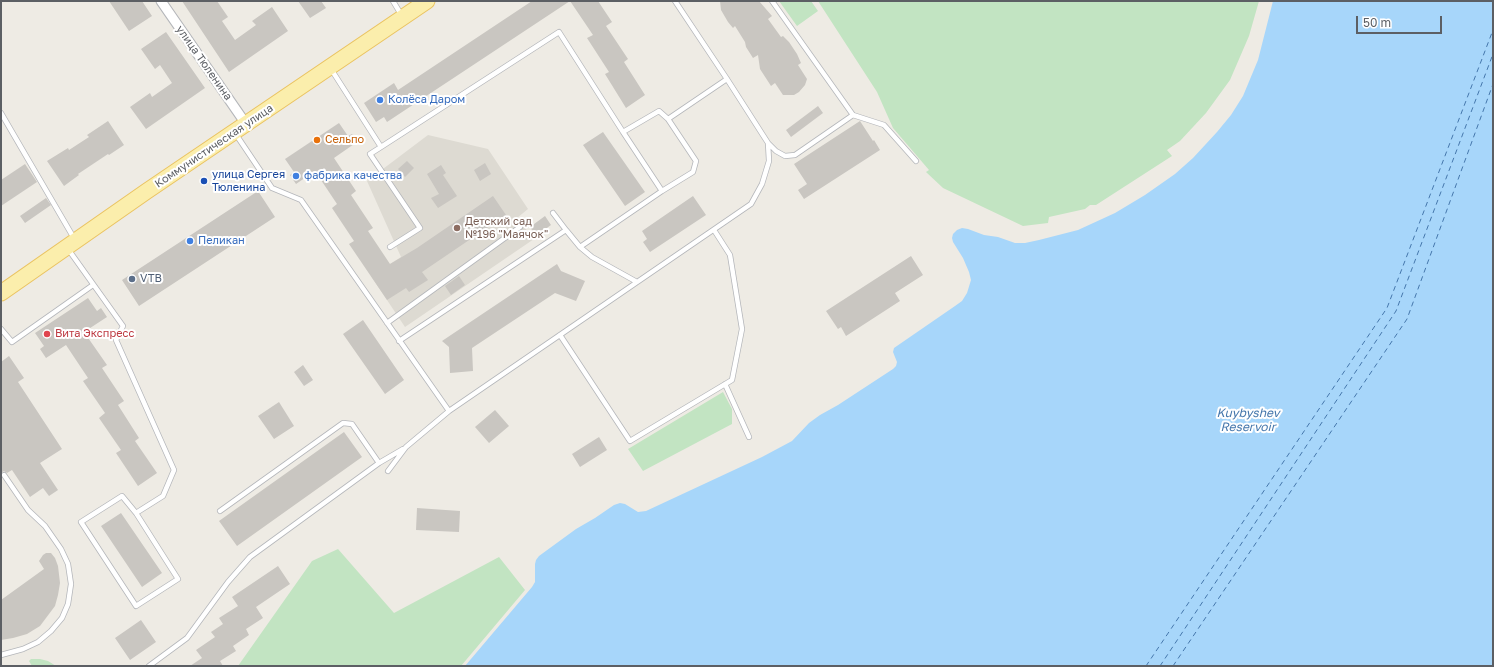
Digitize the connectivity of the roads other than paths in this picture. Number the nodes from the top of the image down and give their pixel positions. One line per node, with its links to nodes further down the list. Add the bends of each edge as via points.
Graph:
1 (161, 1): 12 (street, улица Тюленина)
2 (393, 1): 6 (lane)
3 (427, 1): 6 (main road, Коммунистическая улица)
4 (675, 1): 8 (lane)
5 (772, 1): 10 (lane)
6 (403, 17): 7 (main road, Коммунистическая улица)
7 (330, 67): 12 (main road, Коммунистическая улица); 15 (lane)
8 (727, 79): 11 (lane); 14 (lane)
9 (1, 113): 22 (lane)
10 (853, 115): 14 (lane, via 795,155 785,156 776,152); 16 (lane, via 884,125)
11 (668, 119): 13 (lane, via 660,111); 17 (lane, via 696,161 693,172)
12 (240, 128): 22 (main road, Коммунистическая улица); 28 (lane, via 272,188 301,200)
13 (623, 132): 15 (lane, via 559,32); 17 (lane)
14 (768, 143): 21 (lane, via 769,161 762,184 751,204)
15 (381, 147): 23 (lane, via 370,154 420,228)
16 (916, 161)
17 (662, 191): 24 (lane)
18 (553, 213): 20 (lane)
19 (520, 227): 28 (lane)
20 (566, 230): 24 (lane); 31 (lane)
21 (714, 230): 25 (lane); 32 (lane, via 730,255 742,329 732,380)
22 (71, 244): 26 (lane); 27 (main road, Коммунистическая улица)
23 (390, 247)
24 (580, 247): 25 (lane, via 592,257)
25 (637, 282): 30 (lane)
26 (94, 285): 29 (lane, via 12,342); 40 (lane, via 123,326 116,340 174,470 163,496)
27 (1, 293)
28 (387, 323): 31 (lane)
29 (1, 329)
30 (560, 335): 32 (lane, via 630,441); 33 (lane)
31 (399, 341): 33 (lane)
32 (725, 384): 34 (lane)
33 (449, 411): 35 (lane)
34 (749, 437)
35 (406, 447): 36 (lane); 37 (lane)
36 (379, 463): 39 (lane, via 352,424 343,423); 42 (lane, via 250,557 228,582 187,638)
37 (388, 471)
38 (4, 475): 41 (lane, via 28,510 45,526 61,549 68,564 71,584 68,604 62,618 51,631 28,647)
39 (220, 511)
40 (136, 513): 40 (lane, via 178,579 136,606 81,522 122,496)
41 (1, 655)
42 (149, 666)

